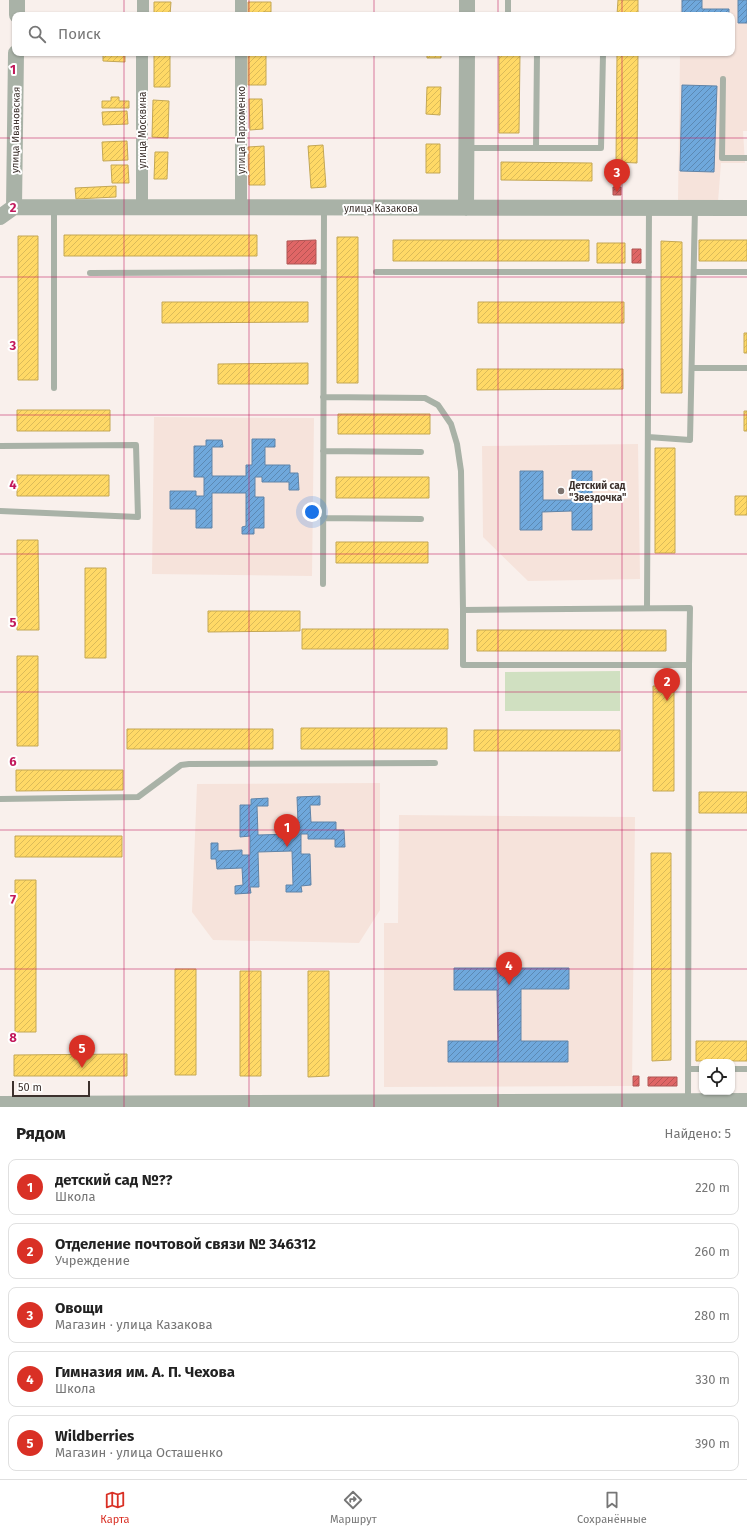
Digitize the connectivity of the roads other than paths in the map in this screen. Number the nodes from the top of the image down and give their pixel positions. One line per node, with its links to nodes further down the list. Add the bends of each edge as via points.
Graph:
1 (17, 0): 6 (street)
2 (143, 0): 7 (street)
3 (241, 0): 8 (street)
4 (467, 0): 9 (street)
5 (508, 0): 10 (lane)
6 (17, 12)
7 (142, 12)
8 (241, 12)
9 (467, 12)
10 (508, 12)
11 (16, 56): 21 (street, улица Ивановская)
12 (142, 56): 23 (street, улица Москвина)
13 (241, 56): 24 (street, улица Пархоменко)
14 (467, 56): 18 (street)
15 (537, 56): 19 (lane)
16 (603, 56): 19 (lane, via 601,148)
17 (723, 80): 20 (lane, via 722,158)
18 (466, 148): 19 (lane); 26 (street)
19 (536, 148)
20 (747, 158)
21 (14, 207): 22 (street, улица Казакова); 30 (street)
22 (54, 207): 23 (street, улица Казакова); 39 (lane)
23 (142, 207): 24 (street, улица Казакова)
24 (241, 207): 25 (street, улица Казакова)
25 (324, 208): 26 (street, улица Казакова); 31 (lane)
26 (466, 208): 27 (street, улица Казакова)
27 (650, 208): 28 (street, улица Казакова); 33 (lane)
28 (695, 208): 29 (street, улица Казакова); 34 (lane)
29 (747, 208)
30 (0, 217)
31 (324, 272): 36 (lane); 40 (lane)
32 (376, 272): 33 (lane)
33 (649, 272): 41 (lane)
34 (694, 272): 35 (lane); 37 (lane)
35 (747, 272)
36 (90, 274)
37 (692, 368): 38 (lane); 41 (lane, via 690,440)
38 (747, 368)
39 (54, 388)
40 (323, 397): 43 (lane); 50 (lane, via 425,398 438,405 451,424 461,471)
41 (648, 437): 49 (lane)
42 (0, 446): 45 (lane, via 136,445 138,518)
43 (323, 451): 44 (lane); 46 (lane)
44 (421, 452)
45 (0, 511)
46 (323, 518): 47 (lane); 48 (lane)
47 (421, 519)
48 (322, 584)
49 (647, 608): 50 (lane); 51 (lane, via 690,608)
50 (463, 610): 51 (lane, via 463,666)
51 (690, 665): 54 (lane)
52 (434, 763): 53 (lane, via 189,764 181,765 138,797)
53 (0, 799)
54 (688, 1069): 55 (lane); 59 (lane)
55 (699, 1069)
56 (735, 1069): 57 (lane)
57 (747, 1069)
58 (747, 1101): 59 (street)
59 (688, 1102): 61 (street)
60 (0, 1104): 61 (street)
61 (622, 1104)

